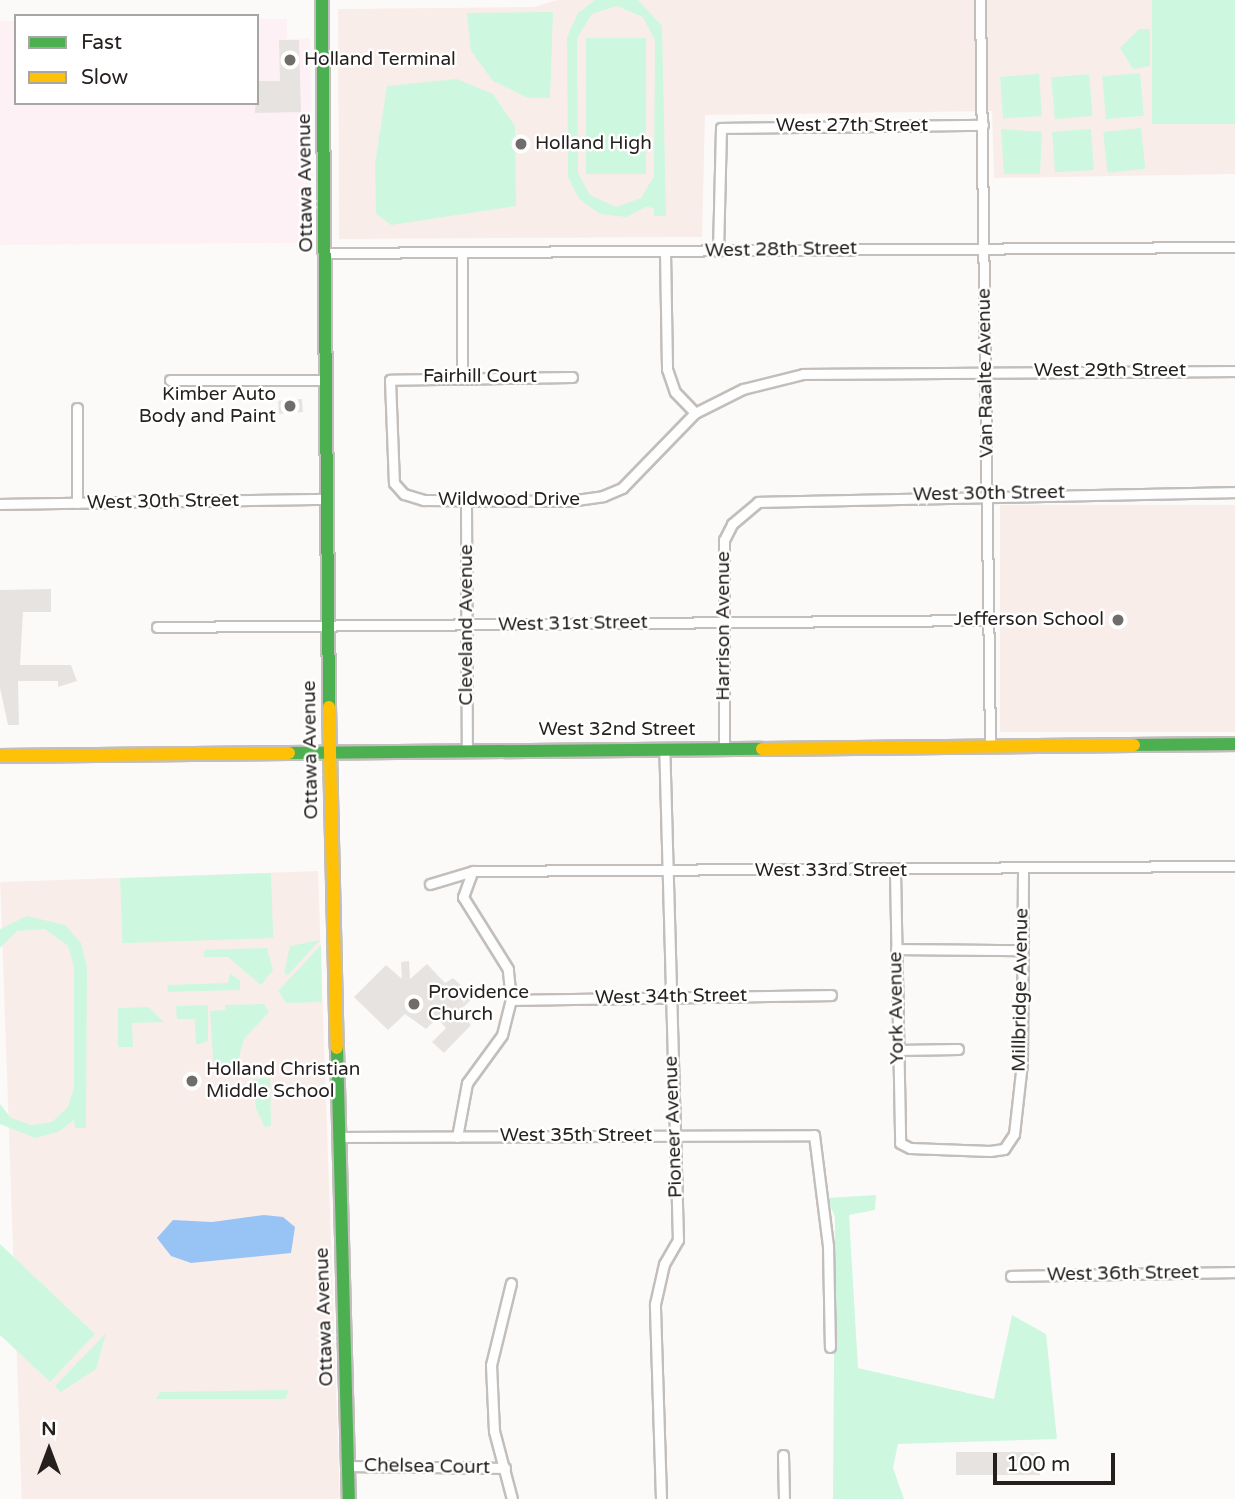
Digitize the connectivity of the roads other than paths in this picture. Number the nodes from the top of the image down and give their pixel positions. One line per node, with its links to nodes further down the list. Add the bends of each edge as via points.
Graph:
1 (322, 0): 8 (street, Ottawa Avenue)
2 (980, 0): 3 (street, Van Raalte Avenue)
3 (983, 125): 5 (street, Van Raalte Avenue); 6 (street, West 27th Street, via 721,128)
4 (1235, 247): 5 (street, West 28th Street)
5 (984, 249): 6 (street, West 28th Street); 11 (street, Van Raalte Avenue)
6 (718, 251): 7 (street, West 28th Street)
7 (665, 252): 9 (street, West 28th Street); 18 (street, via 667,369 675,392)
8 (326, 253): 9 (street, West 28th Street); 15 (street, Ottawa Avenue)
9 (462, 253): 13 (street)
10 (1235, 371): 11 (street, West 29th Street)
11 (986, 372): 18 (street, Wildwood Drive, via 803,374 743,389); 20 (street, Van Raalte Avenue)
12 (572, 377): 13 (street, Fairhill Court)
13 (462, 378): 16 (street, Fairhill Court)
14 (170, 380): 15 (street)
15 (326, 380): 21 (street, Ottawa Avenue)
16 (390, 380): 22 (street, Wildwood Drive, via 391,476 398,489 424,500)
17 (77, 408): 23 (street)
18 (695, 413): 22 (street, Wildwood Drive, via 634,477 603,496)
19 (1235, 492): 20 (street, West 30th Street)
20 (988, 494): 25 (street, West 30th Street, via 769,498); 26 (street, Van Raalte Avenue)
21 (327, 499): 23 (street, West 30th Street); 30 (street, Ottawa Avenue)
22 (466, 502): 28 (street, Cleveland Avenue)
23 (77, 503): 24 (street, West 30th Street)
24 (0, 504)
25 (746, 510): 27 (street, Harrison Avenue, via 724,540)
26 (989, 620): 27 (street, West 31st Street); 32 (street, Van Raalte Avenue)
27 (722, 622): 28 (street, West 31st Street); 34 (street, Harrison Avenue)
28 (467, 626): 30 (street, West 31st Street); 33 (street, Cleveland Avenue)
29 (157, 627): 30 (street, West 31st Street)
30 (329, 627): 35 (street, Ottawa Avenue)
31 (1235, 744): 32 (street, West 32nd Street)
32 (990, 746): 34 (street, West 32nd Street)
33 (467, 749): 35 (street, West 32nd Street); 36 (street, West 32nd Street)
34 (724, 749): 36 (street, West 32nd Street)
35 (330, 750): 37 (street, West 32nd Street); 52 (street, Ottawa Avenue)
36 (664, 750): 42 (street, Pioneer Avenue)
37 (0, 755)
38 (1235, 866): 39 (street, West 33rd Street)
39 (1023, 870): 41 (street, West 33rd Street); 45 (street, Millbridge Avenue)
40 (473, 871): 42 (street, West 33rd Street); 43 (street, West 33rd Street); 48 (street, via 466,876 463,897 508,969)
41 (895, 871): 42 (street, West 33rd Street); 44 (street, York Avenue)
42 (668, 872): 47 (street, Pioneer Avenue)
43 (430, 884)
44 (896, 949): 45 (street); 50 (street, York Avenue)
45 (1021, 950): 54 (street, Millbridge Avenue, via 1022,1063 1014,1134 1004,1149)
46 (831, 995): 47 (street, West 34th Street)
47 (669, 997): 48 (street, West 34th Street); 51 (street, Pioneer Avenue)
48 (512, 1000): 53 (street, via 502,1035 467,1083)
49 (958, 1049): 50 (street)
50 (897, 1050): 54 (street, York Avenue)
51 (675, 1136): 53 (street, West 35th Street); 58 (street, West 35th Street, via 814,1135 819,1209 828,1246); 64 (street, Pioneer Avenue, via 678,1240 664,1264 655,1304)
52 (339, 1137): 53 (street, West 35th Street); 60 (street, Ottawa Avenue)
53 (457, 1137)
54 (902, 1145)
55 (1235, 1272): 56 (street, West 36th Street)
56 (1011, 1276)
57 (512, 1283): 61 (street, Chelsea Court, via 491,1365 491,1410)
58 (830, 1347)
59 (783, 1455): 65 (street)
60 (349, 1466): 61 (street, Chelsea Court); 62 (street, Ottawa Avenue)
61 (505, 1468): 63 (street, Chelsea Court)
62 (349, 1499)
63 (512, 1499)
64 (661, 1499)
65 (784, 1499)

